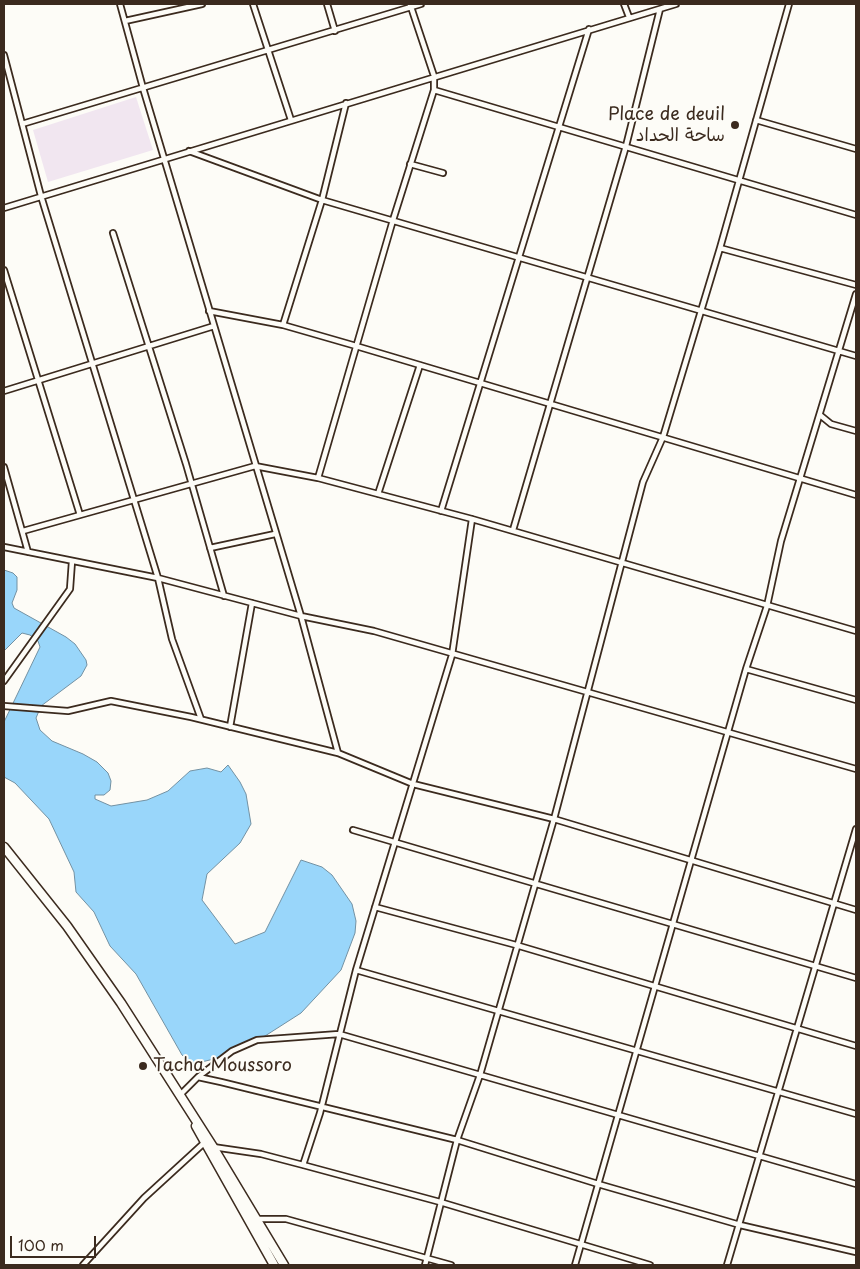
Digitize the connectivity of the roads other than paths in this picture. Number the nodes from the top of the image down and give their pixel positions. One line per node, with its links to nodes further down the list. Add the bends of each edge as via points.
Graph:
1 (120, 4): 12 (street)
2 (202, 4): 12 (street)
3 (253, 4): 15 (street)
4 (327, 4): 14 (street)
5 (422, 4): 9 (street)
6 (624, 4): 11 (street)
7 (676, 4): 10 (street)
8 (789, 4): 22 (street)
9 (411, 6): 14 (street); 17 (street)
10 (660, 9): 11 (street); 25 (street)
11 (629, 17): 13 (street)
12 (125, 21): 18 (street)
13 (589, 29): 17 (street); 24 (street)
14 (335, 31): 15 (street)
15 (267, 51): 18 (street); 21 (street)
16 (4, 55): 23 (street)
17 (434, 76): 19 (street); 20 (street)
18 (143, 88): 23 (street); 28 (street)
19 (434, 90): 24 (street); 29 (street)
20 (346, 103): 21 (street); 33 (street)
21 (291, 120): 27 (street)
22 (756, 120): 26 (street); 31 (street)
23 (22, 124): 32 (street)
24 (559, 127): 25 (street); 39 (street)
25 (626, 146): 31 (street); 41 (street)
26 (856, 149)
27 (189, 151): 28 (street); 33 (street)
28 (164, 159): 32 (street); 44 (street)
29 (410, 164): 30 (street); 36 (street)
30 (442, 173)
31 (739, 180): 35 (street); 38 (street)
32 (42, 196): 34 (street); 52 (street)
33 (322, 200): 36 (street); 46 (street)
34 (4, 208)
35 (856, 215)
36 (393, 220): 39 (street); 48 (street)
37 (114, 232): 49 (street)
38 (720, 248): 42 (street); 45 (street)
39 (519, 258): 41 (street); 55 (street)
40 (4, 270): 54 (street)
41 (587, 278): 45 (street); 57 (street)
42 (856, 285)
43 (856, 294): 50 (street)
44 (209, 311): 46 (street); 47 (street)
45 (701, 311): 50 (street); 60 (street)
46 (283, 325): 48 (street)
47 (214, 326): 49 (street); 61 (street)
48 (356, 346): 53 (street); 64 (street)
49 (149, 347): 52 (street); 65 (street)
50 (840, 351): 51 (street); 58 (street)
51 (856, 356)
52 (93, 364): 54 (street); 68 (street)
53 (420, 365): 55 (street); 66 (street)
54 (38, 380): 56 (street); 70 (street)
55 (480, 383): 57 (street); 69 (street)
56 (4, 391)
57 (550, 404): 60 (street); 72 (street)
58 (820, 415): 59 (street, via 832,424); 63 (street)
59 (856, 431)
60 (663, 437): 63 (street); 79 (street, via 642,482)
61 (254, 466): 64 (street); 65 (street); 74 (street)
62 (4, 467): 73 (street)
63 (801, 477): 67 (street); 83 (street)
64 (318, 478): 66 (street)
65 (192, 483): 68 (street); 76 (street)
66 (378, 494): 69 (street)
67 (856, 496)
68 (134, 500): 70 (street); 80 (street)
69 (441, 511): 71 (street)
70 (80, 515): 73 (street)
71 (472, 519): 72 (street); 86 (street)
72 (514, 530): 79 (street)
73 (23, 531): 77 (street)
74 (275, 534): 76 (street); 84 (street)
75 (4, 547): 77 (street)
76 (210, 548): 81 (street)
77 (28, 552): 78 (street)
78 (72, 561): 80 (street); 88 (street, via 70,589)
79 (621, 562): 83 (street); 89 (street)
80 (158, 578): 81 (street); 92 (street, via 172,639)
81 (224, 596): 82 (street)
82 (252, 603): 84 (street); 93 (street)
83 (767, 606): 85 (street); 87 (street)
84 (301, 616): 86 (street, via 374,631); 95 (street)
85 (856, 631)
86 (452, 655): 89 (street); 97 (street)
87 (746, 669): 90 (street); 94 (street)
88 (4, 681)
89 (587, 692): 94 (street); 98 (street)
90 (856, 700)
91 (4, 706): 92 (street, via 68,711 111,701)
92 (201, 719): 93 (street)
93 (230, 727): 95 (street)
94 (729, 732): 96 (street); 103 (street)
95 (338, 753): 97 (street)
96 (856, 769)
97 (413, 784): 98 (street); 101 (street)
98 (554, 819): 103 (street); 104 (street)
99 (856, 829): 105 (street)
100 (353, 830): 101 (street)
101 (395, 843): 104 (street); 106 (street)
102 (4, 847): 122 (highway, via 98,969)
103 (692, 860): 105 (street); 108 (street)
104 (533, 883): 108 (street); 109 (street)
105 (835, 904): 107 (street); 110 (street)
106 (375, 907): 109 (street); 111 (street)
107 (856, 910)
108 (674, 924): 110 (street); 113 (street)
109 (516, 945): 113 (street); 114 (street)
110 (817, 967): 112 (street); 115 (street)
111 (356, 970): 114 (street); 116 (street)
112 (856, 978)
113 (656, 987): 115 (street); 118 (street)
114 (498, 1010): 118 (street); 119 (street)
115 (797, 1030): 117 (street); 121 (street)
116 (339, 1034): 119 (street); 120 (street, via 257,1040 232,1051); 123 (street)
117 (856, 1046)
118 (636, 1050): 121 (street); 125 (street)
119 (480, 1075): 125 (street); 127 (street)
120 (198, 1077): 122 (street); 123 (street)
121 (780, 1091): 124 (street); 130 (street)
122 (180, 1095): 126 (highway)
123 (321, 1105): 127 (street); 131 (street)
124 (856, 1114)
125 (617, 1115): 130 (street); 132 (street)
126 (192, 1117): 128 (highway); 129 (highway)
127 (457, 1140): 132 (street); 134 (street)
128 (204, 1143): 140 (street, via 144,1198); 141 (highway)
129 (213, 1147): 131 (street, via 261,1154); 135 (highway)
130 (760, 1156): 133 (street); 136 (street)
131 (303, 1165): 134 (street)
132 (598, 1184): 136 (street); 137 (street)
133 (856, 1184)
134 (440, 1202): 137 (street); 139 (street)
135 (255, 1219): 139 (street, via 286,1219); 142 (highway)
136 (740, 1225): 138 (street); 147 (street)
137 (580, 1246): 145 (street); 146 (street)
138 (856, 1252)
139 (427, 1258): 143 (street); 144 (street)
140 (83, 1265)
141 (273, 1265)
142 (284, 1265)
143 (425, 1265)
144 (451, 1265)
145 (575, 1265)
146 (650, 1265)
147 (727, 1265)

